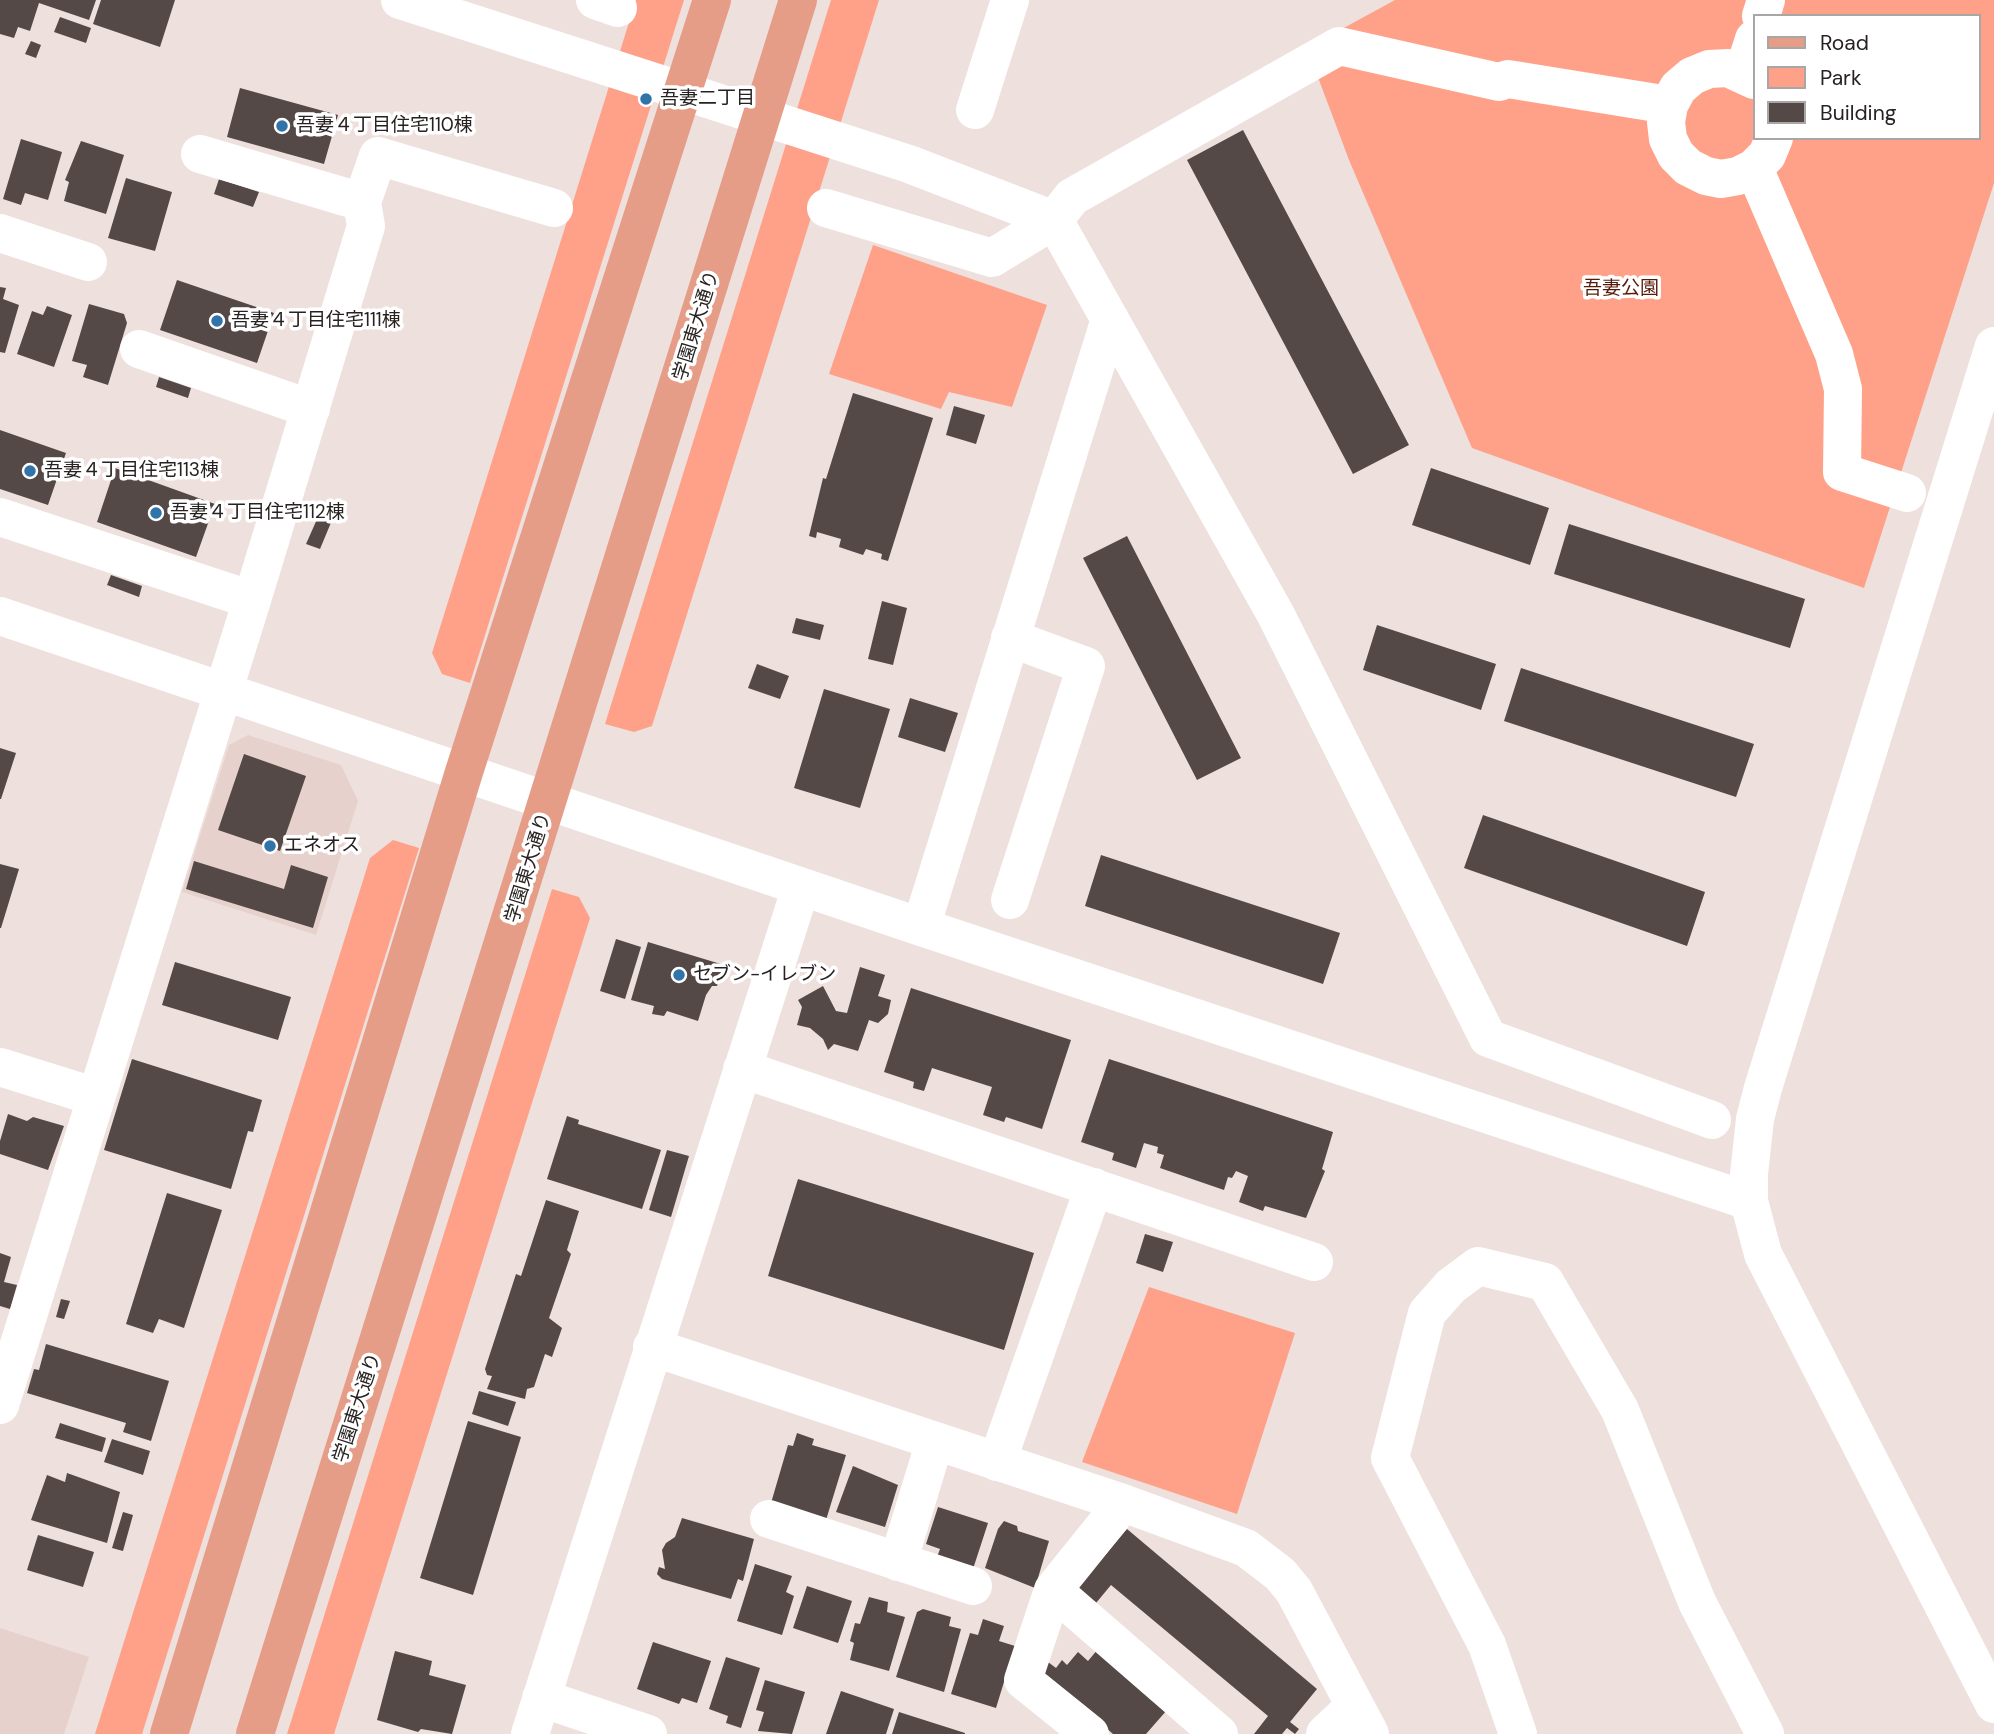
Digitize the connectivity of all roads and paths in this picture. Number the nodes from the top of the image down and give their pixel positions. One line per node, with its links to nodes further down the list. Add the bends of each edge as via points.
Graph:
1 (401, 0): 13 (street, via 909,164)
2 (712, 0): 26 (main road)
3 (798, 0): 27 (main road, 学園東大通り)
4 (1010, 0): 7 (street)
5 (1751, 64): 6 (street, via 1701,72 1678,88)
6 (1669, 105): 8 (street, via 1668,139 1688,167 1721,179 1738,176); 13 (street, via 1508,79 1499,82 1339,46 1072,197)
7 (975, 110)
8 (1764, 153): 20 (street, via 1843,389 1842,472)
9 (200, 154): 10 (street)
10 (362, 202): 11 (street, via 378,156); 19 (street, via 366,226)
11 (554, 208)
12 (825, 208): 13 (street, via 992,258)
13 (1054, 220): 16 (street)
14 (0, 233): 15 (street)
15 (88, 262)
16 (1110, 318): 24 (street); 34 (street, via 1276,615 1488,1038)
17 (1994, 345): 36 (street, via 1763,1088 1751,1149)
18 (139, 349): 19 (street)
19 (311, 409): 22 (street)
20 (1907, 493)
21 (0, 517): 22 (street)
22 (252, 600): 25 (street)
23 (0, 616): 25 (street)
24 (1010, 638): 29 (street, via 1086,666); 30 (street)
25 (224, 690): 26 (street); 33 (street)
26 (464, 772): 27 (street); 51 (main road)
27 (549, 802): 28 (street); 52 (main road, 学園東大通り)
28 (801, 887): 30 (street); 32 (street)
29 (1010, 900)
30 (921, 927): 36 (street)
31 (0, 1067): 33 (street)
32 (742, 1069): 35 (street); 38 (street)
33 (96, 1097): 39 (street)
34 (1712, 1120)
35 (1094, 1187): 37 (street); 41 (street)
36 (1749, 1201): 48 (street, via 1763,1254 1784,1298)
37 (1314, 1262)
38 (652, 1347): 40 (street); 47 (street)
39 (0, 1405)
40 (935, 1441): 41 (street); 44 (street)
41 (997, 1462): 42 (street)
42 (1123, 1503): 46 (street); 49 (street, via 1228,1540 1272,1567 1310,1615)
43 (769, 1519): 44 (street)
44 (898, 1562): 45 (street)
45 (973, 1586)
46 (1053, 1590): 55 (street, via 1023,1681); 56 (street)
47 (541, 1698): 53 (street); 54 (street)
48 (1994, 1704)
49 (1363, 1720): 57 (street)
50 (1994, 1730): 60 (street)
51 (169, 1734)
52 (255, 1734)
53 (530, 1734)
54 (648, 1734)
55 (1090, 1734)
56 (1219, 1734)
57 (1325, 1734)
58 (1518, 1734): 59 (street, via 1487,1645 1390,1458 1427,1313 1451,1286 1478,1266 1545,1282 1620,1410 1697,1602)
59 (1765, 1734)
60 (1987, 1734)

